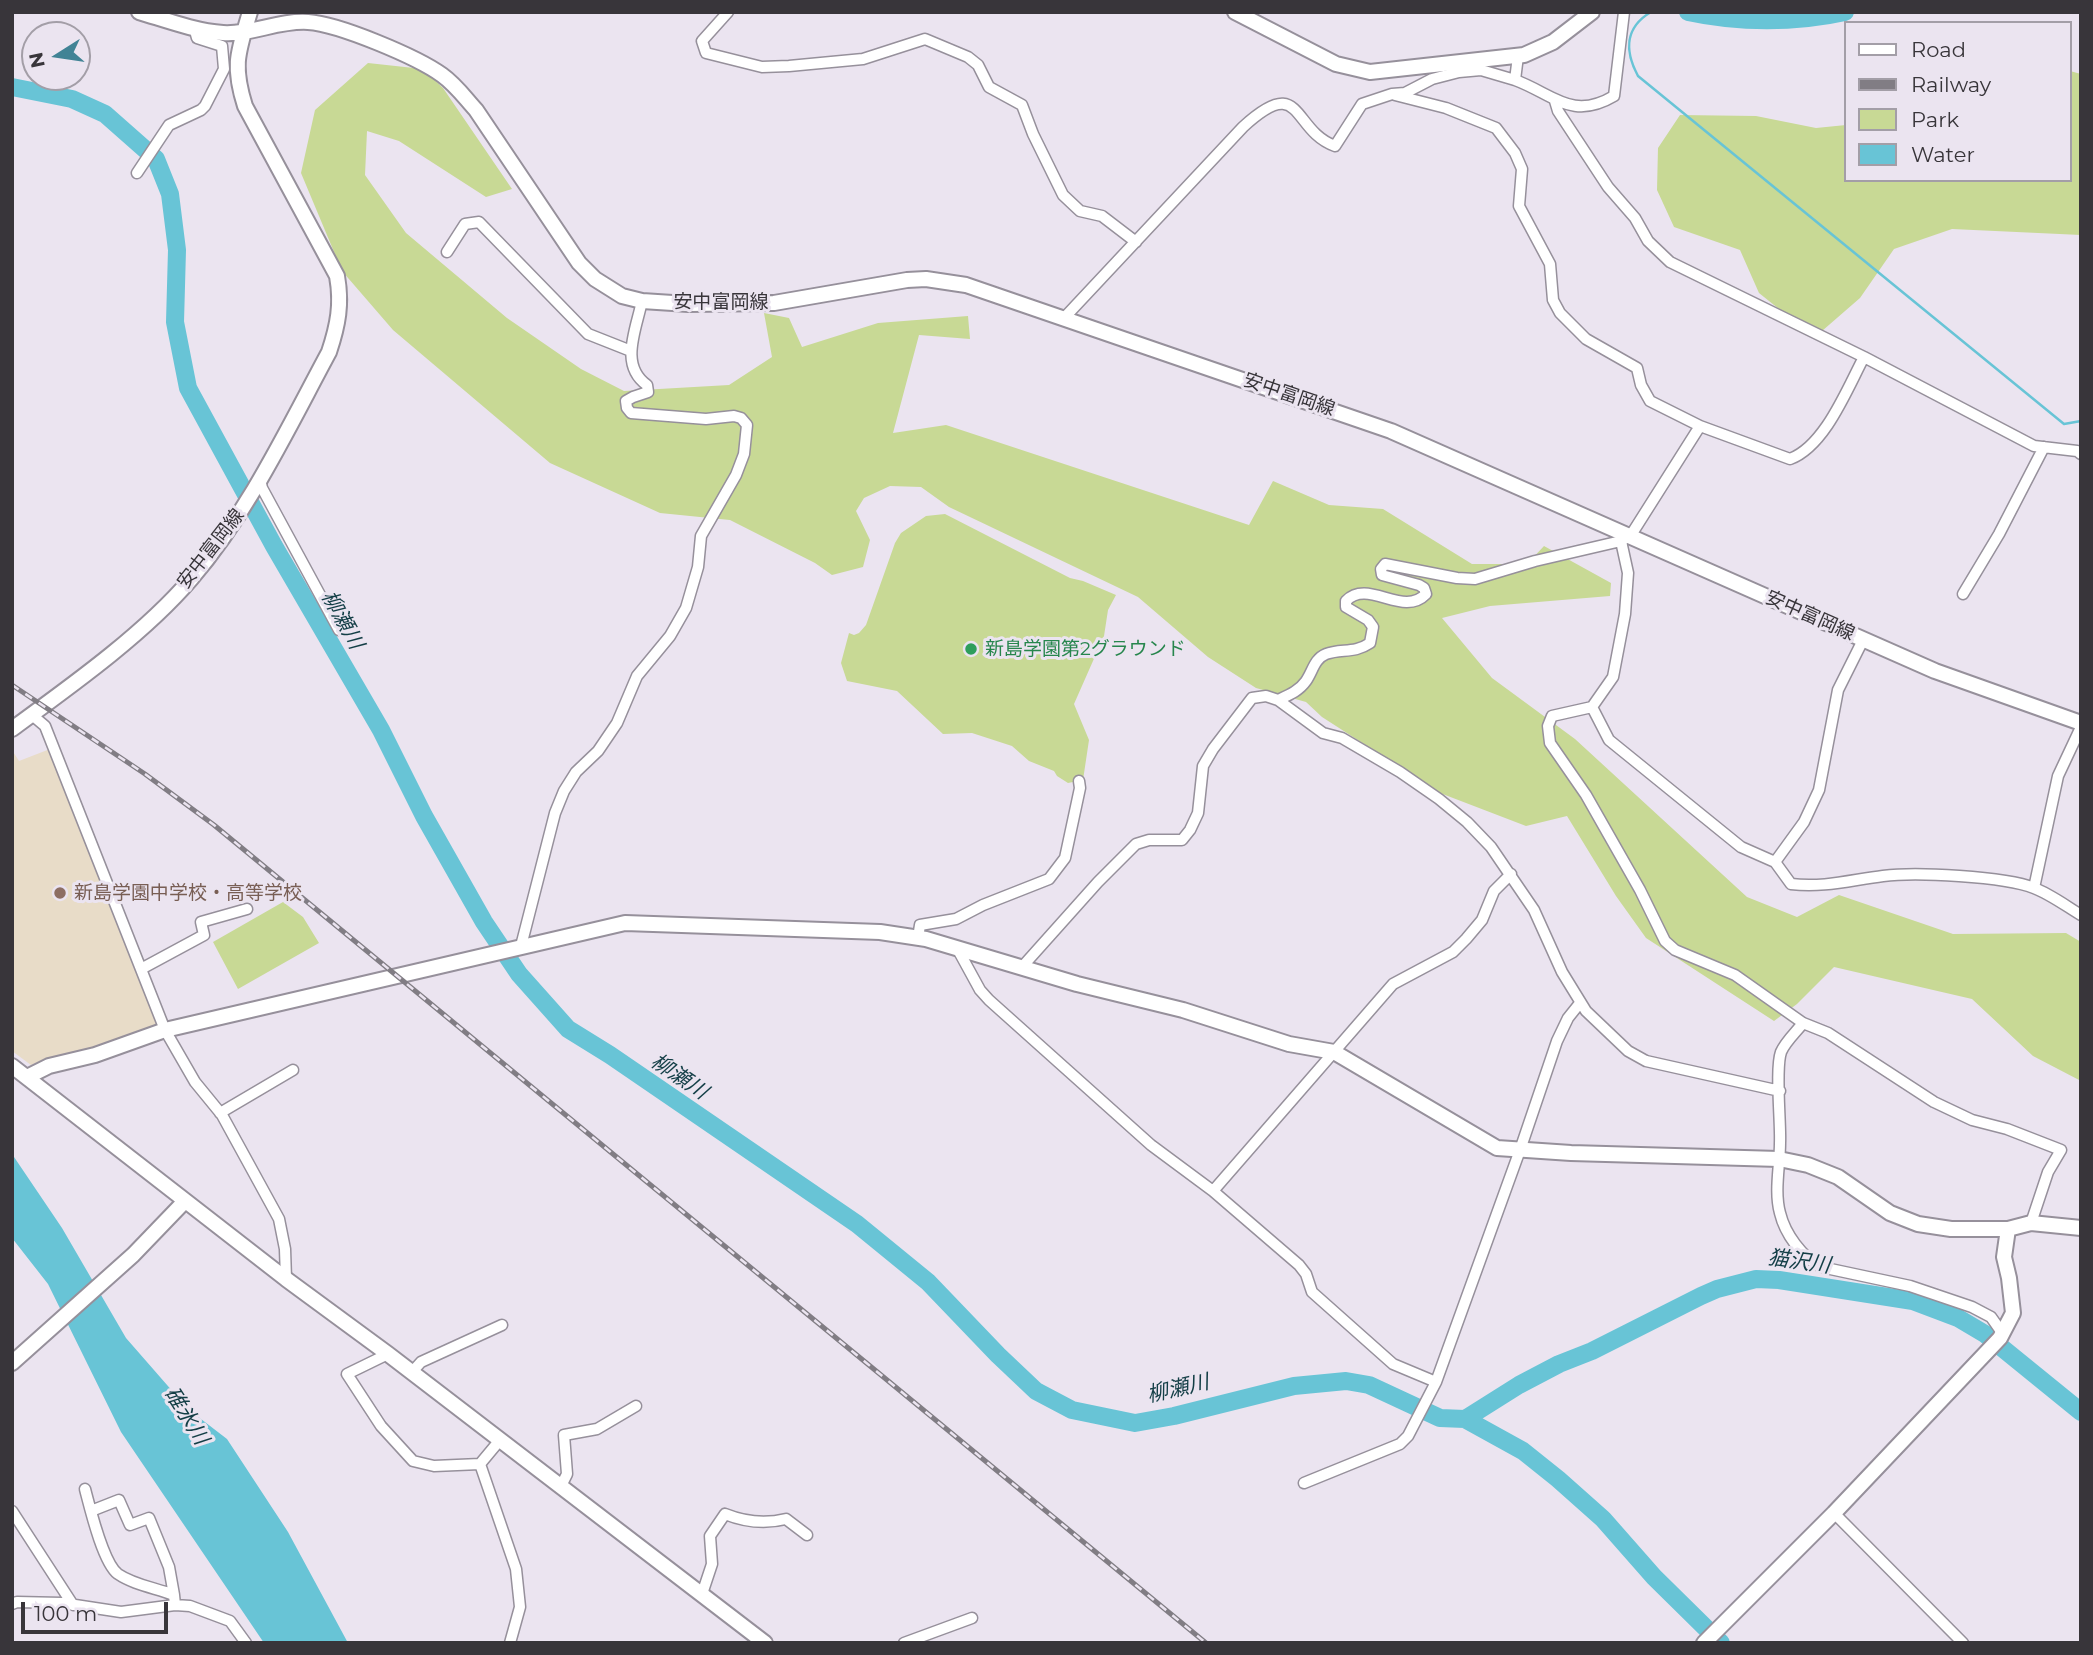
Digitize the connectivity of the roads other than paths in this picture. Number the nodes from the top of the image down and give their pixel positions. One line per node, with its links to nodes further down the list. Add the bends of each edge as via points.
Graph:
1 (139, 12): 8 (street)
2 (250, 12): 9 (street)
3 (728, 12): 15 (street, via 702,41 706,52 762,67 863,59 925,39 968,57 978,65 989,87 1022,105 1063,195 1080,211 1102,216)
4 (1235, 12): 10 (street, via 1356,71)
5 (1592, 12): 10 (street, via 1553,42)
6 (1624, 12): 13 (street, via 1614,96 1598,106)
7 (309, 17): 9 (street, 安中富岡線); 17 (street, 安中富岡線, via 444,76 476,110 579,263 606,287)
8 (194, 27): 9 (street); 14 (street, via 197,38 222,46 224,69 205,106 172,122)
9 (244, 32): 24 (street, 安中富岡線, via 236,60 246,106 337,276 340,294 337,330 329,352)
10 (1518, 57): 11 (street)
11 (1515, 80): 12 (street, via 1481,70 1459,72); 13 (street, via 1538,88)
12 (1391, 94): 15 (street, via 1362,104 1335,146 1324,142 1294,108 1283,103 1261,110); 21 (street, via 1447,108 1496,128 1522,169 1519,206 1550,264 1553,300 1560,313 1586,339 1637,368 1650,401)
13 (1555, 101): 20 (street, via 1608,187 1648,241 1670,262)
14 (137, 173)
15 (1136, 242): 18 (street)
16 (447, 252): 19 (street, via 465,224 480,222 588,334)
17 (642, 301): 18 (street, 安中富岡線, via 774,303 926,279 967,285); 19 (street)
18 (1065, 317): 25 (street, 安中富岡線, via 1391,431)
19 (631, 351): 41 (street, via 631,366 637,378 648,385 648,392 626,401 631,413 741,418 747,425 744,454 701,536 686,608 637,676 617,723 564,791)
20 (1864, 357): 21 (street, via 1826,427 1803,454 1790,459); 22 (street, via 2005,432)
21 (1700, 426): 25 (street)
22 (2044, 447): 23 (street); 26 (street)
23 (2080, 450)
24 (259, 481): 27 (street); 31 (street, 安中富岡線, via 190,581 119,647)
25 (1626, 538): 28 (street, 安中富岡線); 29 (street, via 1475,579 1385,564 1382,575 1419,585 1426,594 1402,602 1353,594 1346,607 1373,627 1370,643 1362,649 1322,656 1297,691); 30 (street, via 1626,614 1613,677)
26 (1963, 594)
27 (339, 630)
28 (1863, 640): 32 (street, 安中富岡線); 35 (street, via 1838,690 1819,790 1804,822)
29 (1278, 700): 36 (street, via 1323,733 1342,738 1439,799 1491,847); 43 (street, via 1252,698 1213,749 1203,766 1198,813 1182,840 1136,844)
30 (1592, 707): 35 (street, via 1609,740 1741,847); 46 (street, via 1552,716 1550,743 1586,796 1665,942 1735,975)
31 (32, 715): 33 (street, 安中富岡線); 44 (street, via 45,726)
32 (2081, 725): 37 (street, via 2058,776)
33 (12, 729)
34 (1079, 781): 40 (street, via 1065,858 1049,878 956,919 920,926)
35 (1775, 862): 37 (street, via 1791,884 1809,886 1936,875)
36 (1511, 874): 45 (street); 48 (street, via 1494,891 1482,920 1453,952 1393,984)
37 (2034, 888): 39 (street)
38 (247, 909): 44 (street, via 201,922 204,935)
39 (2081, 915)
40 (918, 938): 41 (street, via 880,932 625,923); 42 (street)
41 (519, 947): 47 (street)
42 (957, 948): 43 (street); 56 (street, via 989,1000 1151,1144)
43 (1023, 967): 48 (street, via 1289,1044)
44 (141, 969): 47 (street)
45 (1580, 1003): 52 (street, via 1628,1051 1646,1061); 54 (street, via 1557,1041)
46 (1803, 1023): 52 (street, via 1781,1052); 58 (street, via 1828,1033 1934,1102 2061,1150 2048,1172)
47 (165, 1030): 51 (street); 53 (street, via 185,1067)
48 (1334, 1052): 54 (street, via 1473,1135 1497,1147); 56 (street)
49 (12, 1066): 51 (street)
50 (293, 1070): 53 (street)
51 (27, 1077): 57 (street)
52 (1780, 1091): 55 (street)
53 (220, 1113): 61 (street, via 279,1219)
54 (1520, 1150): 55 (street); 67 (street)
55 (1779, 1159): 60 (street, via 1838,1177 1890,1213 1918,1224); 63 (street, via 1780,1213 1810,1261 1972,1307 1991,1317)
56 (1213, 1191): 67 (street, via 1299,1265 1312,1292 1393,1364)
57 (185, 1201): 61 (street); 65 (street, via 134,1255)
58 (2031, 1223): 59 (street); 60 (street)
59 (2081, 1228)
60 (2008, 1229): 63 (street, via 2004,1257 2013,1313)
61 (286, 1279): 64 (street)
62 (502, 1325): 66 (street, via 421,1362)
63 (2002, 1336): 76 (street)
64 (388, 1354): 66 (street); 70 (street, via 347,1374 381,1426 413,1461 434,1466)
65 (16, 1359)
66 (412, 1372): 69 (street)
67 (1433, 1386): 71 (street, via 1400,1444)
68 (636, 1406): 72 (street, via 597,1429 565,1435 567,1474)
69 (500, 1440): 70 (street); 72 (street)
70 (480, 1464): 84 (street, via 516,1569 520,1607)
71 (1304, 1483)
72 (561, 1486): 78 (street)
73 (85, 1489): 75 (street)
74 (12, 1511): 81 (street)
75 (91, 1511): 79 (street, via 115,1572); 79 (street, via 119,1500 130,1525 149,1518 169,1567)
76 (1834, 1513): 87 (street); 88 (street)
77 (807, 1535): 78 (street, via 786,1519 772,1523 725,1514 710,1536 712,1564)
78 (702, 1594): 85 (street)
79 (174, 1600): 81 (street, via 121,1612); 83 (street, via 230,1621)
80 (12, 1604): 81 (street)
81 (73, 1605)
82 (972, 1618): 86 (street)
83 (246, 1643)
84 (510, 1643)
85 (765, 1643)
86 (904, 1643)
87 (1704, 1643)
88 (1964, 1643)

